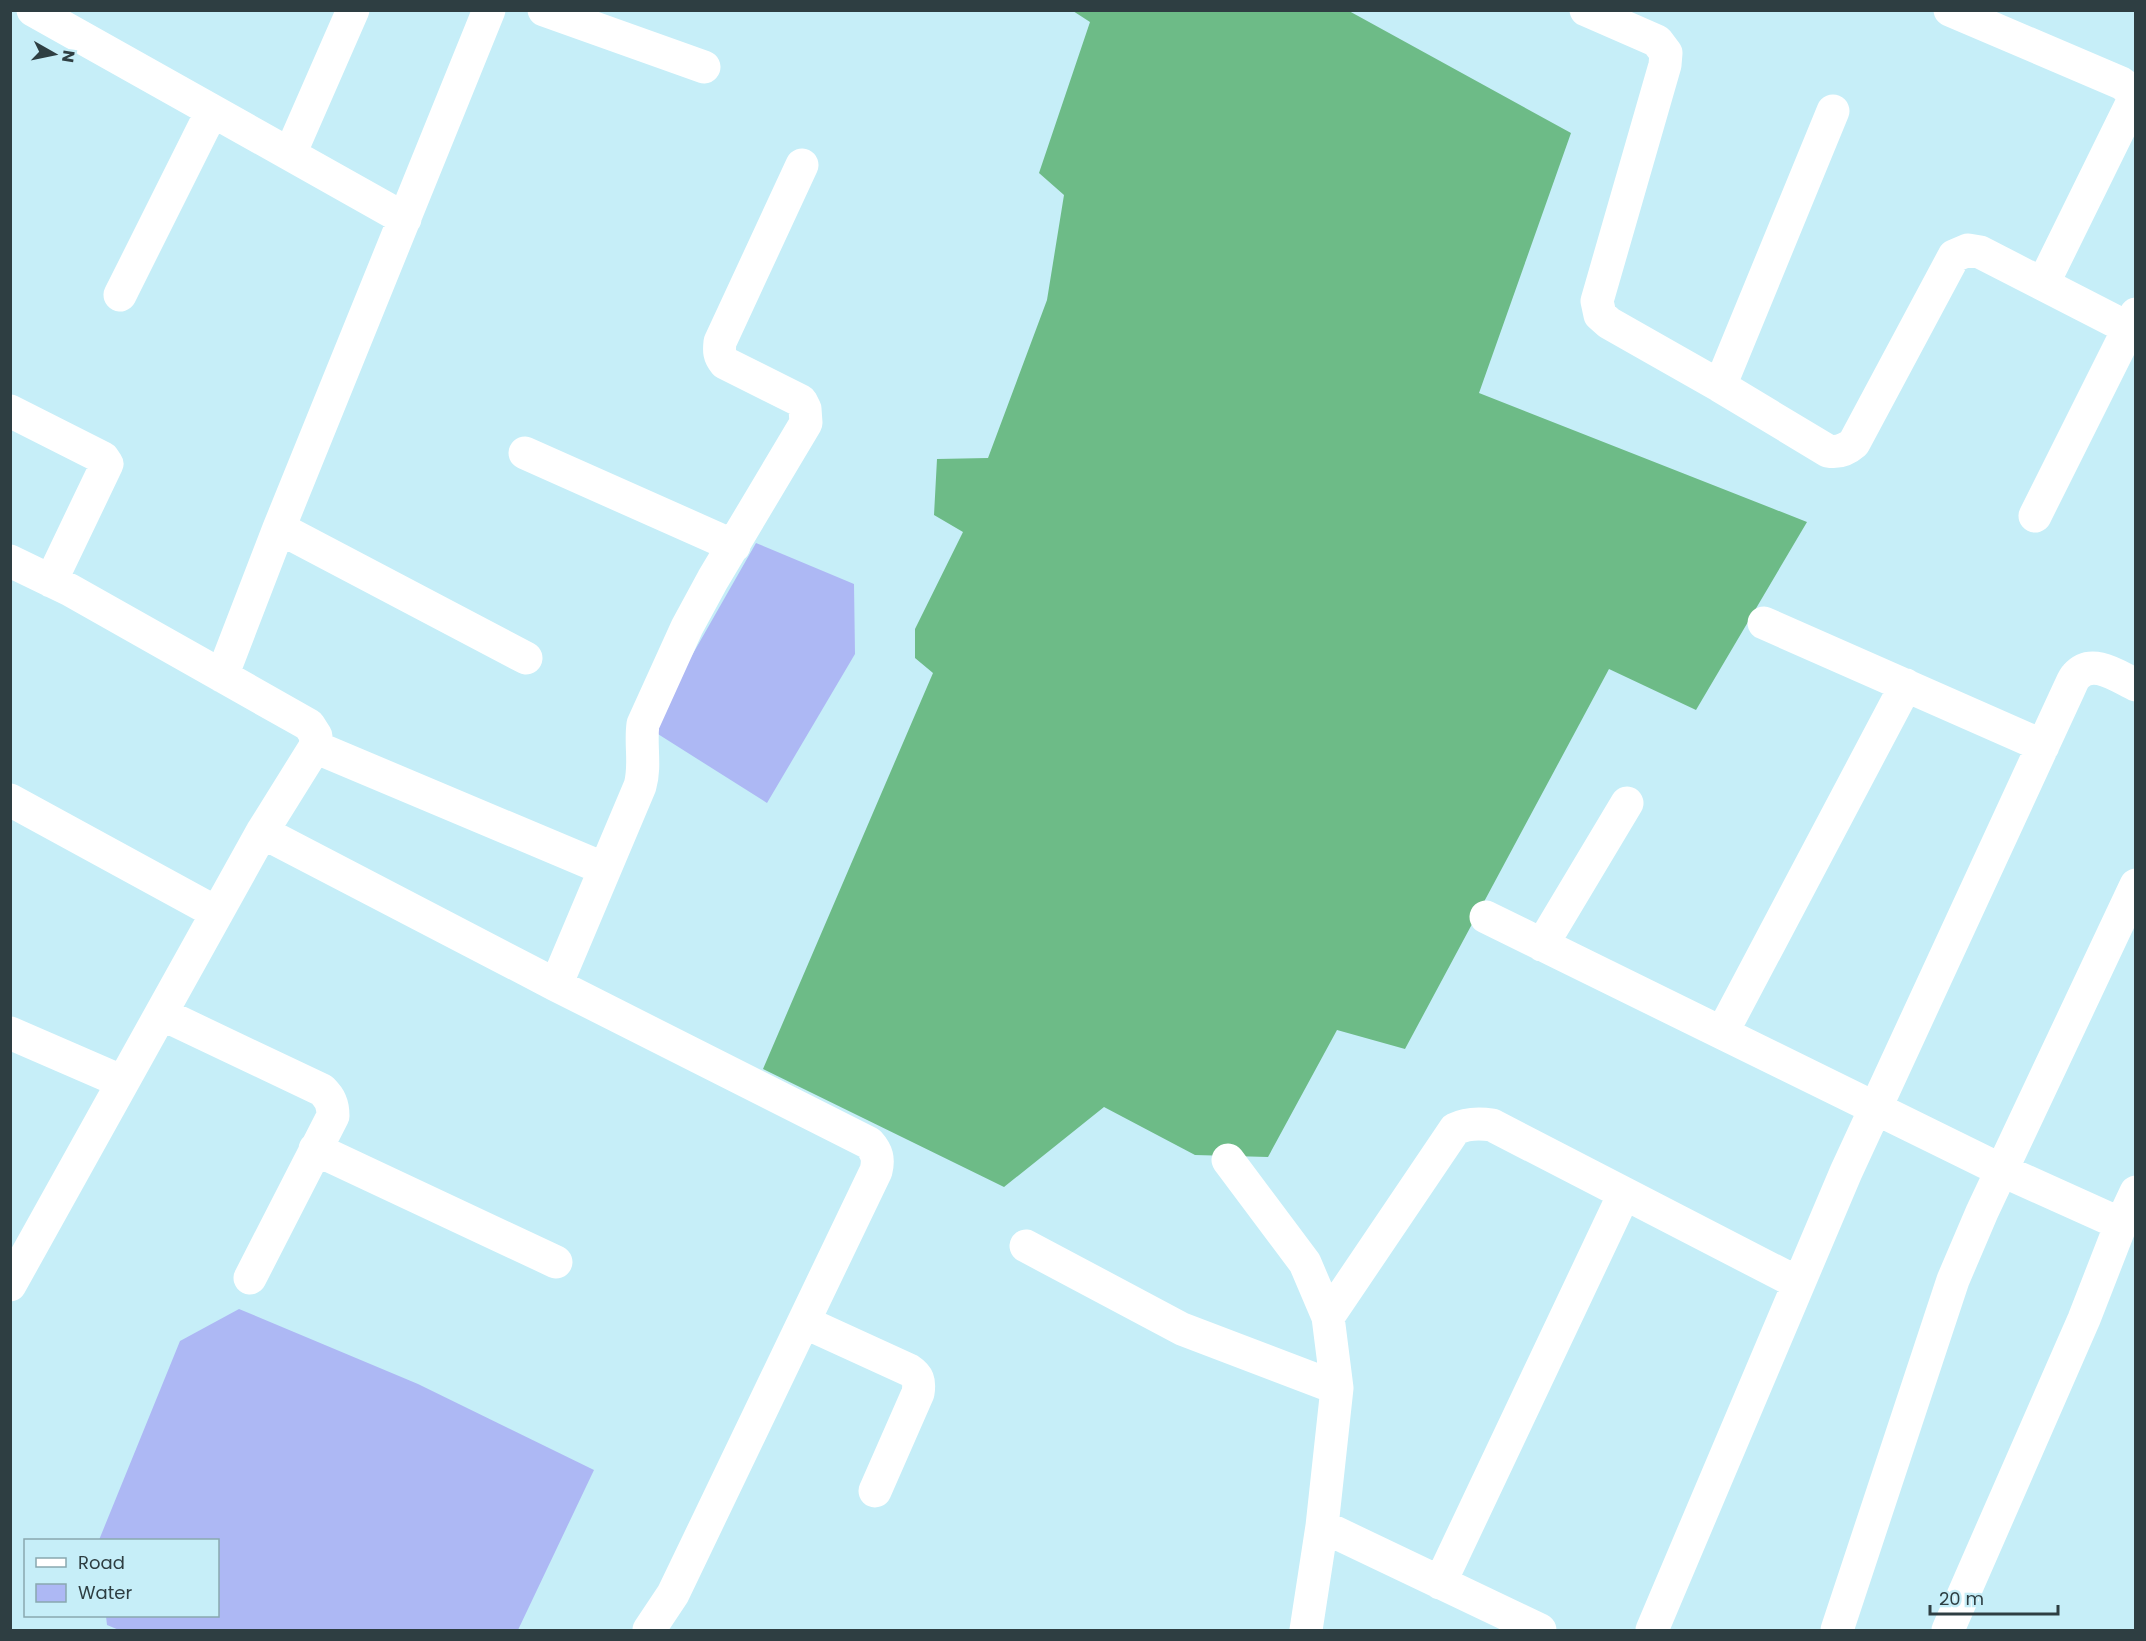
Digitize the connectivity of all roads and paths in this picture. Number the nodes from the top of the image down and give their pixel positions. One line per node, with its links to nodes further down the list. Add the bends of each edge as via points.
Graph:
1 (33, 10): 8 (street)
2 (352, 10): 10 (street)
3 (489, 10): 12 (street)
4 (544, 10): 7 (street)
5 (1586, 10): 16 (street, via 1657,41 1666,53 1597,308 1610,323)
6 (1950, 10): 13 (street, via 2121,83 2133,98)
7 (704, 67)
8 (212, 111): 10 (street); 14 (street)
9 (1833, 111): 16 (street)
10 (290, 154): 12 (street)
11 (802, 165): 21 (street, via 720,342 720,357 725,363 801,401 805,408 803,429)
12 (405, 219): 20 (street)
13 (2043, 284): 15 (street); 16 (street, via 1980,252 1968,250 1954,256 1854,443 1840,451 1828,451)
14 (120, 295)
15 (2133, 325): 19 (street)
16 (1720, 386)
17 (10, 411): 23 (street, via 103,458 107,464)
18 (525, 453): 21 (street)
19 (2036, 516)
20 (279, 528): 25 (street); 26 (street)
21 (734, 546): 34 (street, via 687,627 643,724 643,774)
22 (10, 561): 23 (street)
23 (51, 581): 26 (street)
24 (1764, 623): 27 (street)
25 (526, 658)
26 (222, 676): 30 (street, via 309,725 316,736)
27 (1906, 685): 29 (street); 42 (street)
28 (2136, 685): 29 (street, via 2100,668 2088,668 2076,676)
29 (2043, 746): 44 (street)
30 (315, 747): 33 (street); 34 (street)
31 (10, 800): 36 (street)
32 (1628, 803): 38 (street)
33 (262, 832): 36 (street); 39 (street)
34 (604, 869): 39 (street)
35 (2136, 885): 47 (street)
36 (217, 912): 40 (street)
37 (1486, 917): 38 (street)
38 (1542, 945): 42 (street)
39 (556, 985): 57 (street, via 869,1143 875,1150 876,1171)
40 (162, 1014): 43 (street); 45 (street, via 322,1090 330,1098 333,1116)
41 (10, 1033): 43 (street)
42 (1722, 1033): 44 (street)
43 (123, 1082): 55 (street)
44 (1876, 1108): 47 (street); 54 (street)
45 (315, 1149): 52 (street); 53 (street)
46 (1228, 1160): 56 (street, via 1305,1263)
47 (2001, 1170): 50 (street); 66 (street, via 1953,1280)
48 (2136, 1192): 50 (street)
49 (1624, 1194): 54 (street); 56 (street, via 1492,1125 1464,1125 1455,1129); 61 (street)
50 (2121, 1224): 67 (street, via 2084,1319)
51 (1026, 1246): 58 (street, via 1182,1329)
52 (556, 1262)
53 (250, 1278)
54 (1798, 1283): 65 (street)
55 (10, 1285)
56 (1329, 1317): 58 (street)
57 (804, 1322): 59 (street, via 917,1376 918,1393); 62 (street, via 673,1594)
58 (1337, 1388): 60 (street)
59 (875, 1491)
60 (1322, 1526): 61 (street); 63 (street)
61 (1440, 1583): 64 (street)
62 (649, 1630)
63 (1308, 1630)
64 (1540, 1630)
65 (1652, 1630)
66 (1837, 1630)
67 (1948, 1630)

